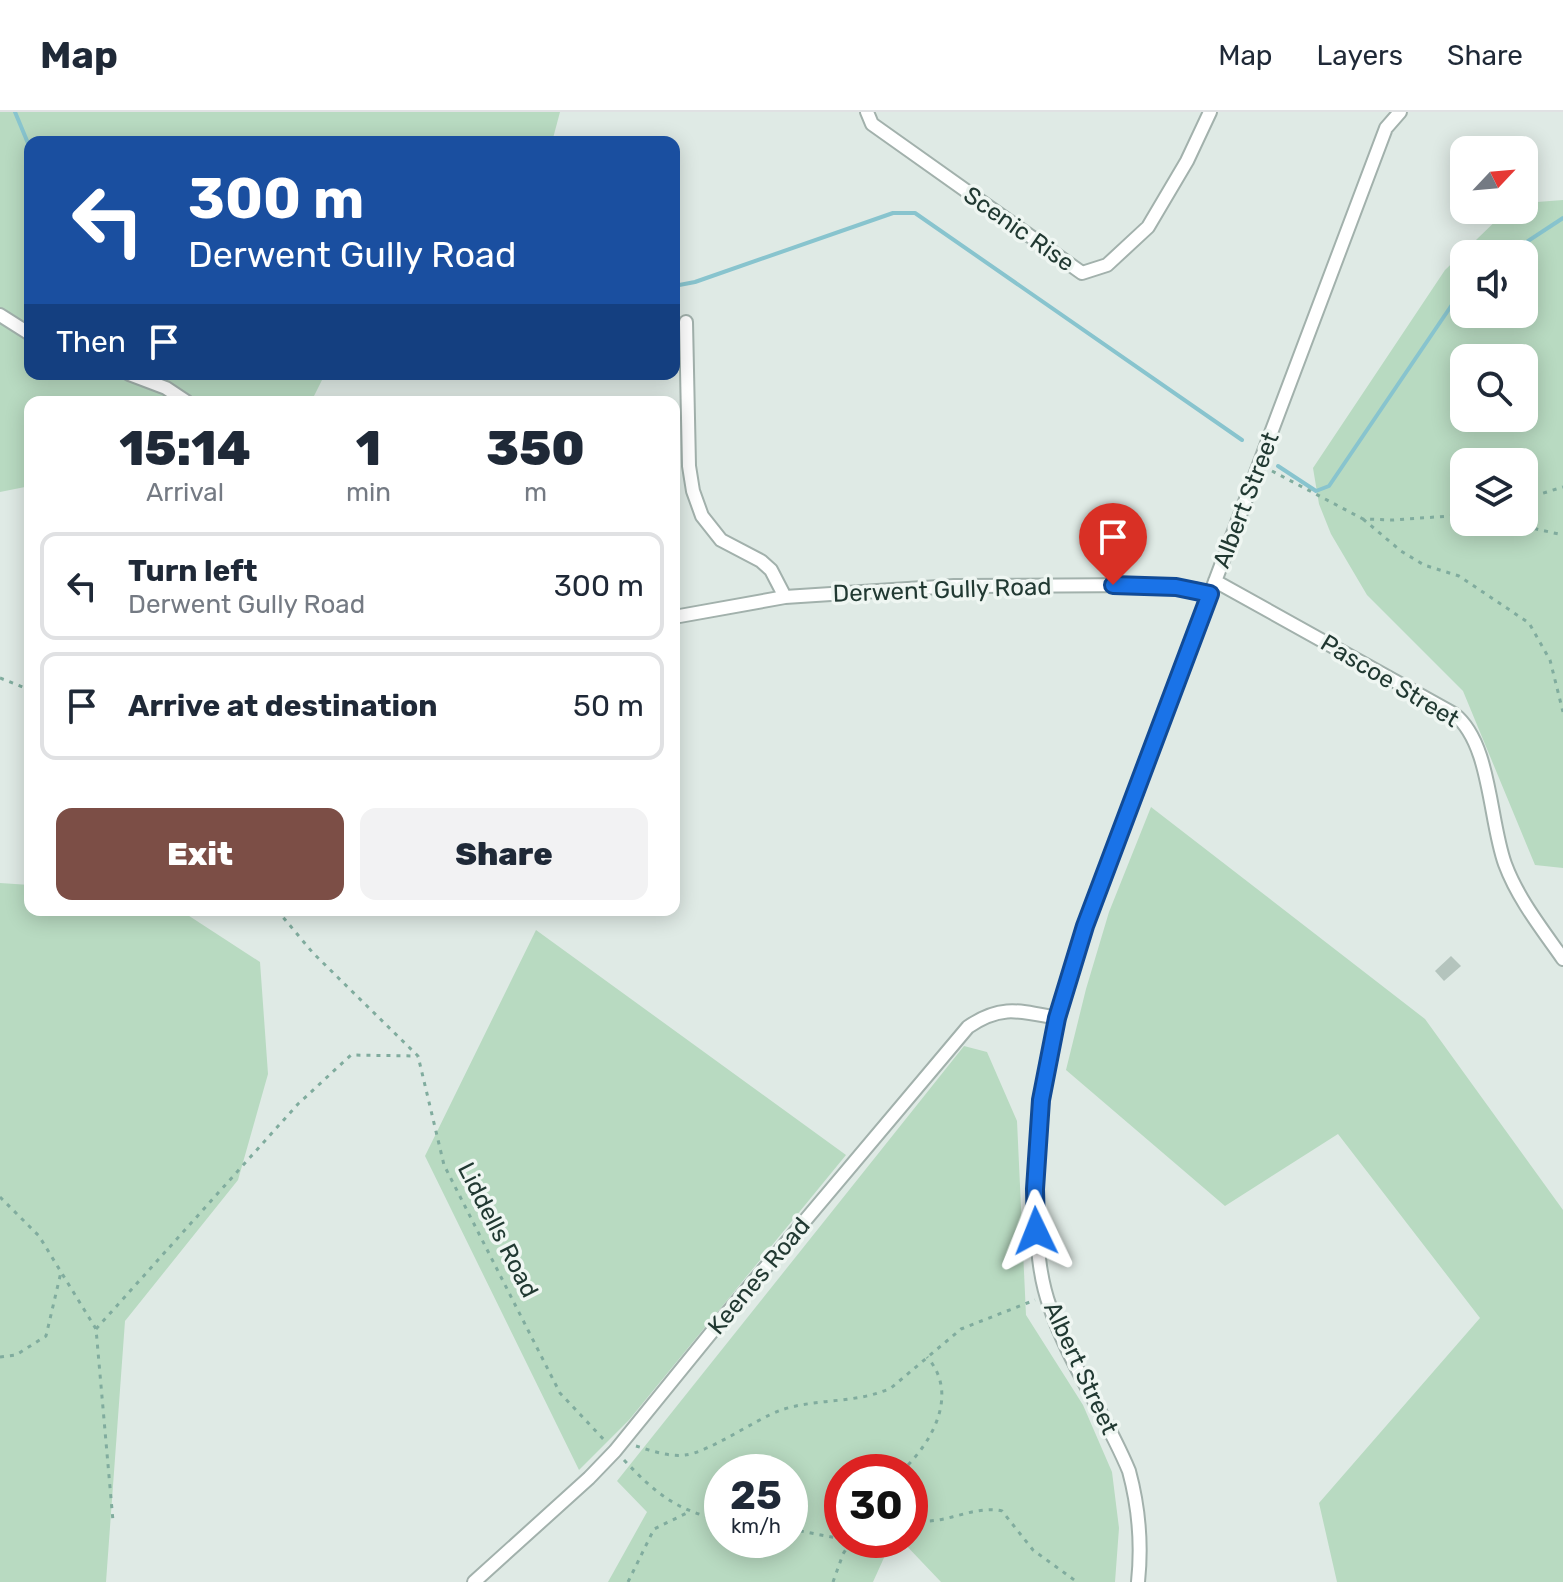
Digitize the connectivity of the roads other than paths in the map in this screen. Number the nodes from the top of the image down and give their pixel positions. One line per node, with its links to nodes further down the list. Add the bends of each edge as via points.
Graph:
1 (867, 112): 2 (street, Scenic Rise, via 872,124 1082,273 1107,265 1148,227)
2 (1210, 112)
3 (1400, 112): 9 (street, Albert Street, via 1386,128)
4 (0, 315): 6 (street)
5 (686, 322): 11 (street, via 689,466 702,516 721,540 771,570)
6 (24, 330)
7 (145, 380): 8 (street)
8 (178, 396)
9 (1215, 581): 10 (street, Albert Street); 13 (street, Pascoe Street, via 1465,723 1478,748 1505,864)
10 (1210, 594): 11 (street, Derwent Gully Road, via 1144,585 970,586); 14 (street, Albert Street, via 1085,926)
11 (785, 597): 12 (street, Derwent Gully Road)
12 (680, 616)
13 (1563, 959)
14 (1057, 1018): 15 (street, Keenes Road, via 1005,1010 968,1027 619,1447); 16 (street, Albert Street, via 1044,1080 1037,1244 1046,1296 1060,1333 1129,1471 1141,1538)
15 (474, 1582)
16 (1138, 1582)

